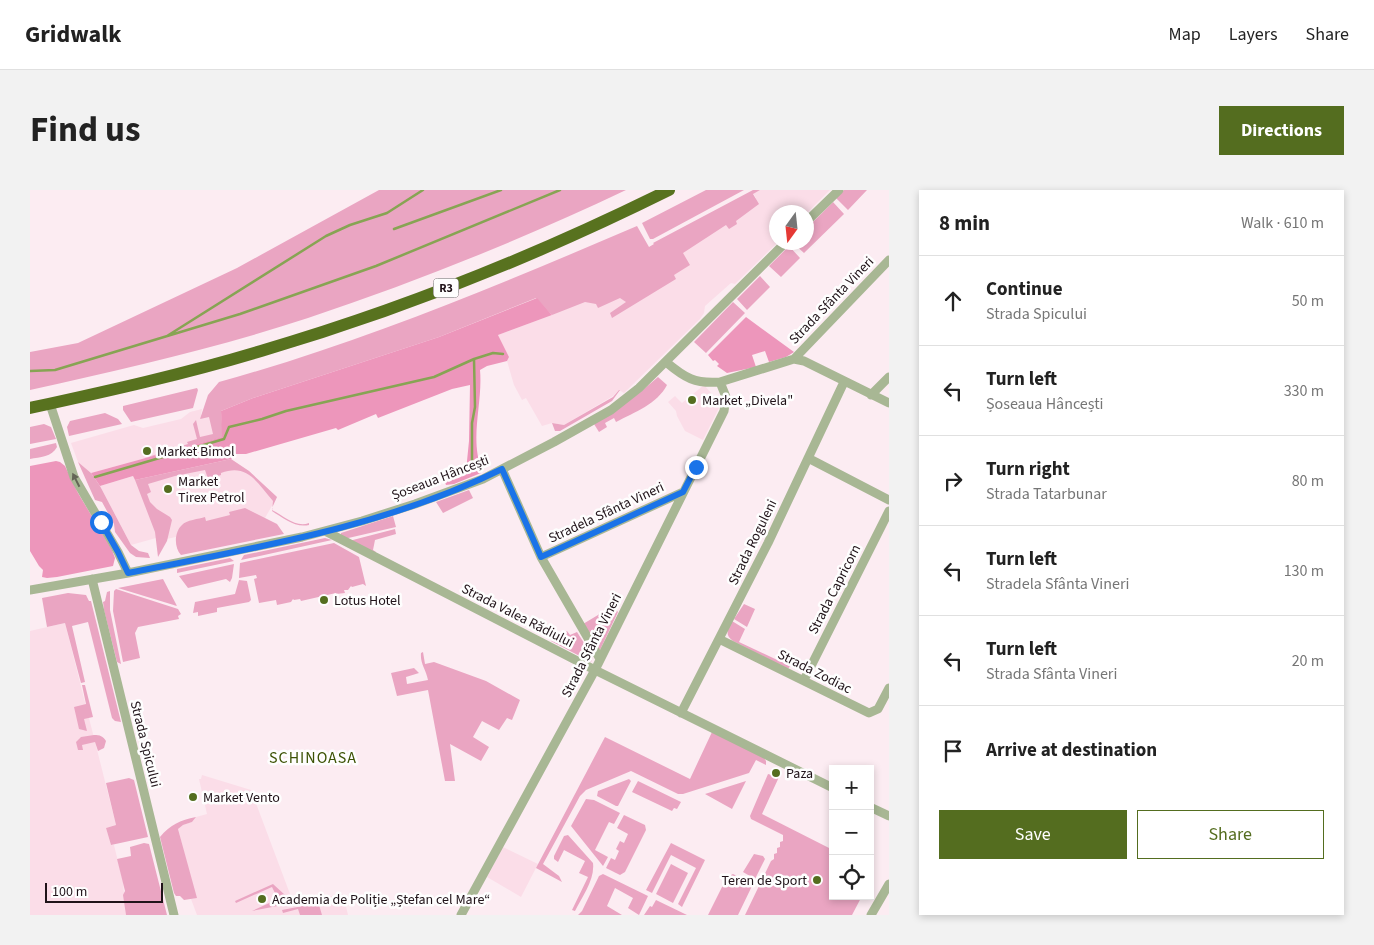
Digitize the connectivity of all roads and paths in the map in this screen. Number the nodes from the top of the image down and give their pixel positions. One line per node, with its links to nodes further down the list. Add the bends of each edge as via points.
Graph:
1 (669, 190): 13 (highway, R3, via 480,274 309,337 215,364)
2 (839, 190): 3 (street)
3 (814, 214)
4 (778, 250): 7 (street, Șoseaua Hâncești)
5 (889, 260): 6 (street, Strada Sfânta Vineri)
6 (794, 359): 9 (street); 10 (street)
7 (666, 362): 9 (street, via 692,380); 16 (street, Șoseaua Hâncești, via 611,410)
8 (889, 377): 11 (street)
9 (720, 382): 17 (street, Strada Sfânta Vineri, via 726,397 724,411)
10 (844, 382): 11 (street); 15 (street, Strada Roguleni)
11 (872, 395): 12 (street)
12 (889, 403)
13 (50, 404): 14 (highway, R3); 22 (street, one-way to 13, via 74,477)
14 (30, 408)
15 (808, 458): 18 (street); 25 (street, Strada Roguleni)
16 (502, 469): 20 (street, Șoseaua Hâncești, via 448,493); 21 (street, Strada Valea Rădiului)
17 (683, 492): 21 (street, Stradela Sfânta Vineri); 26 (street, Strada Sfânta Vineri)
18 (889, 500)
19 (889, 511): 28 (street, Strada Capricorn)
20 (325, 531): 22 (street, Șoseaua Hâncești); 27 (street, Strada Valea Rădiului)
21 (541, 557): 26 (street, Strada Valea Rădiului)
22 (128, 573): 23 (street, Șoseaua Hâncești)
23 (92, 579): 24 (street, Șoseaua Hâncești); 35 (street, Strada Spicului)
24 (33, 590)
25 (719, 639): 28 (street, Strada Zodiac); 30 (street, Strada Roguleni)
26 (600, 659): 27 (street, Strada Sfânta Vineri)
27 (595, 670): 30 (street, Strada Valea Rădiului); 36 (street, Strada Sfânta Vineri)
28 (804, 680): 29 (street, Strada Zodiac, via 869,713 878,709)
29 (889, 688)
30 (681, 713): 31 (street, Strada Valea Rădiului)
31 (829, 786)
32 (874, 809): 33 (street)
33 (889, 816)
34 (889, 884): 37 (street)
35 (174, 915)
36 (462, 915)
37 (871, 915)

